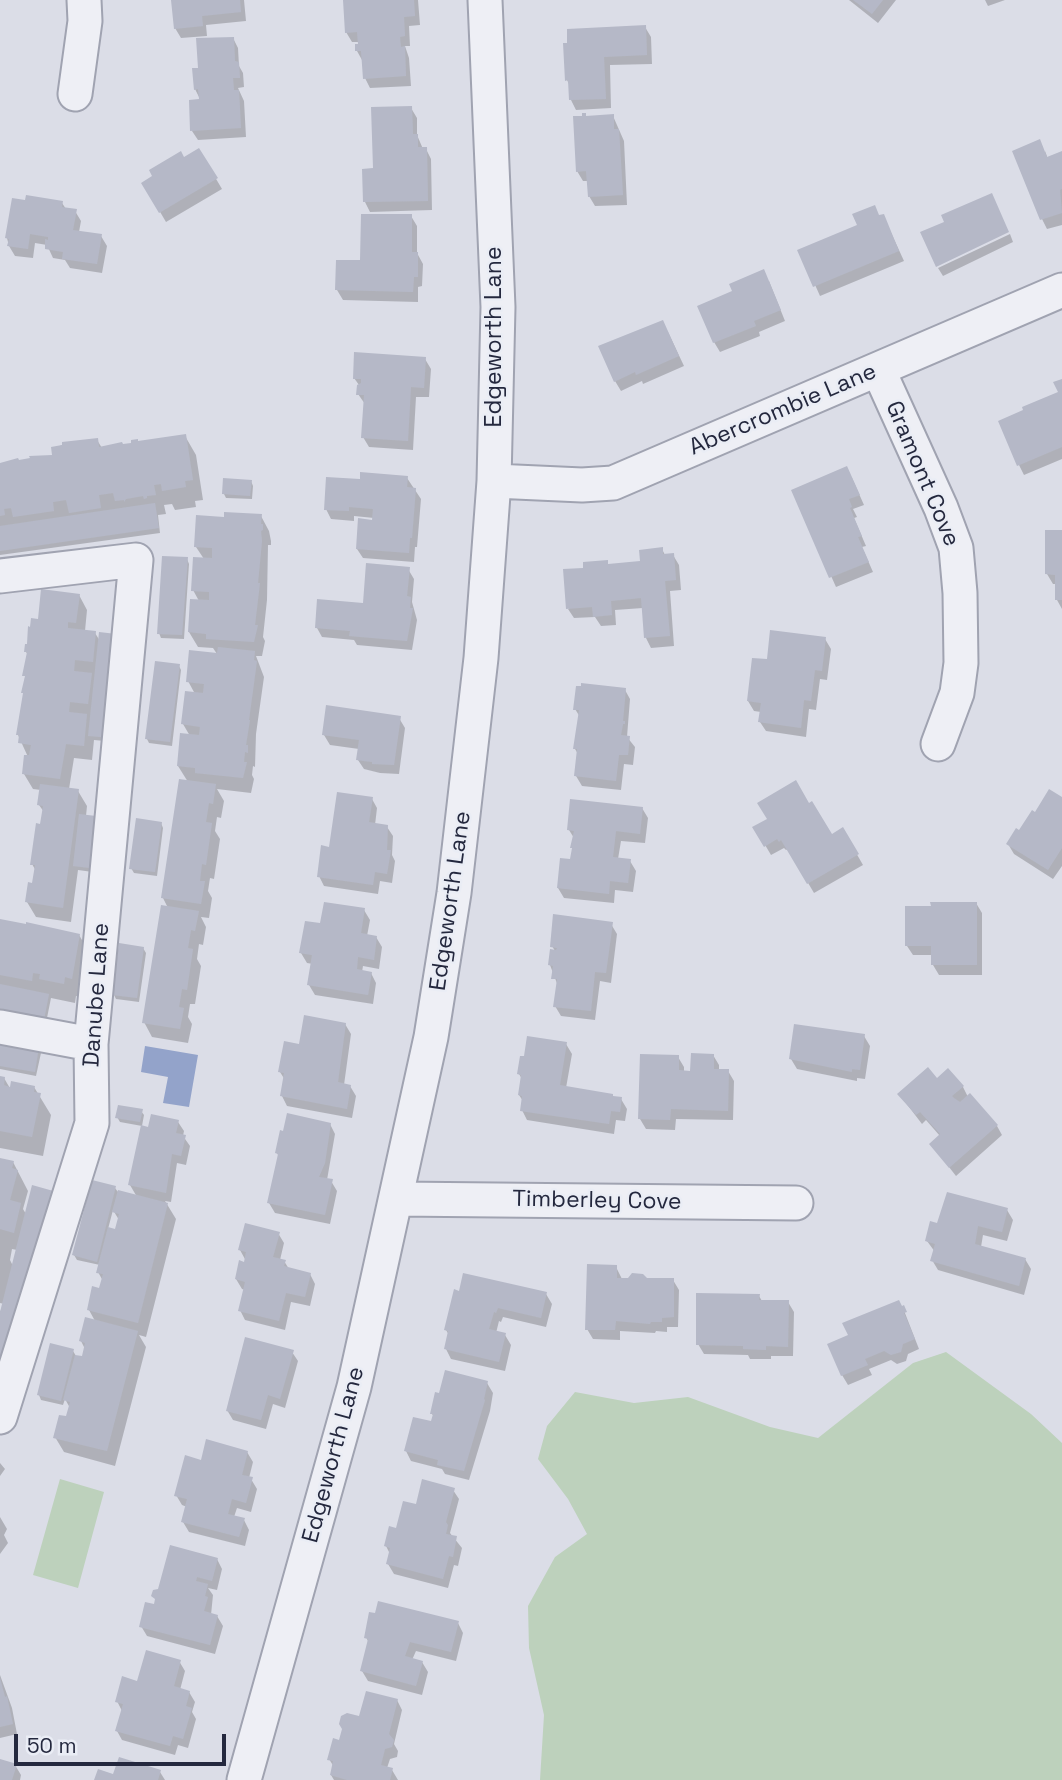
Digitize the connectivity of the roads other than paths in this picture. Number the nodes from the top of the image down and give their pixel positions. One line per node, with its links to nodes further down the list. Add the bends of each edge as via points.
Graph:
1 (84, 0): 3 (street)
2 (485, 0): 6 (street, Edgeworth Lane, via 498,307)
3 (75, 94)
4 (1062, 290): 5 (street, Abercrombie Lane)
5 (878, 369): 6 (street, Abercrombie Lane, via 613,483); 8 (street, Gramont Cove, via 956,548 961,663 957,693)
6 (494, 481): 11 (street, Edgeworth Lane, via 481,658 454,893 431,1037)
7 (0, 576): 10 (street, Danube Lane, via 136,560)
8 (938, 744)
9 (0, 1027): 10 (street)
10 (91, 1044): 13 (street, Danube Lane, via 92,1123)
11 (397, 1199): 12 (street, Timberley Cove); 14 (street, Edgeworth Lane, via 354,1387)
12 (796, 1203)
13 (0, 1417)
14 (244, 1780)

